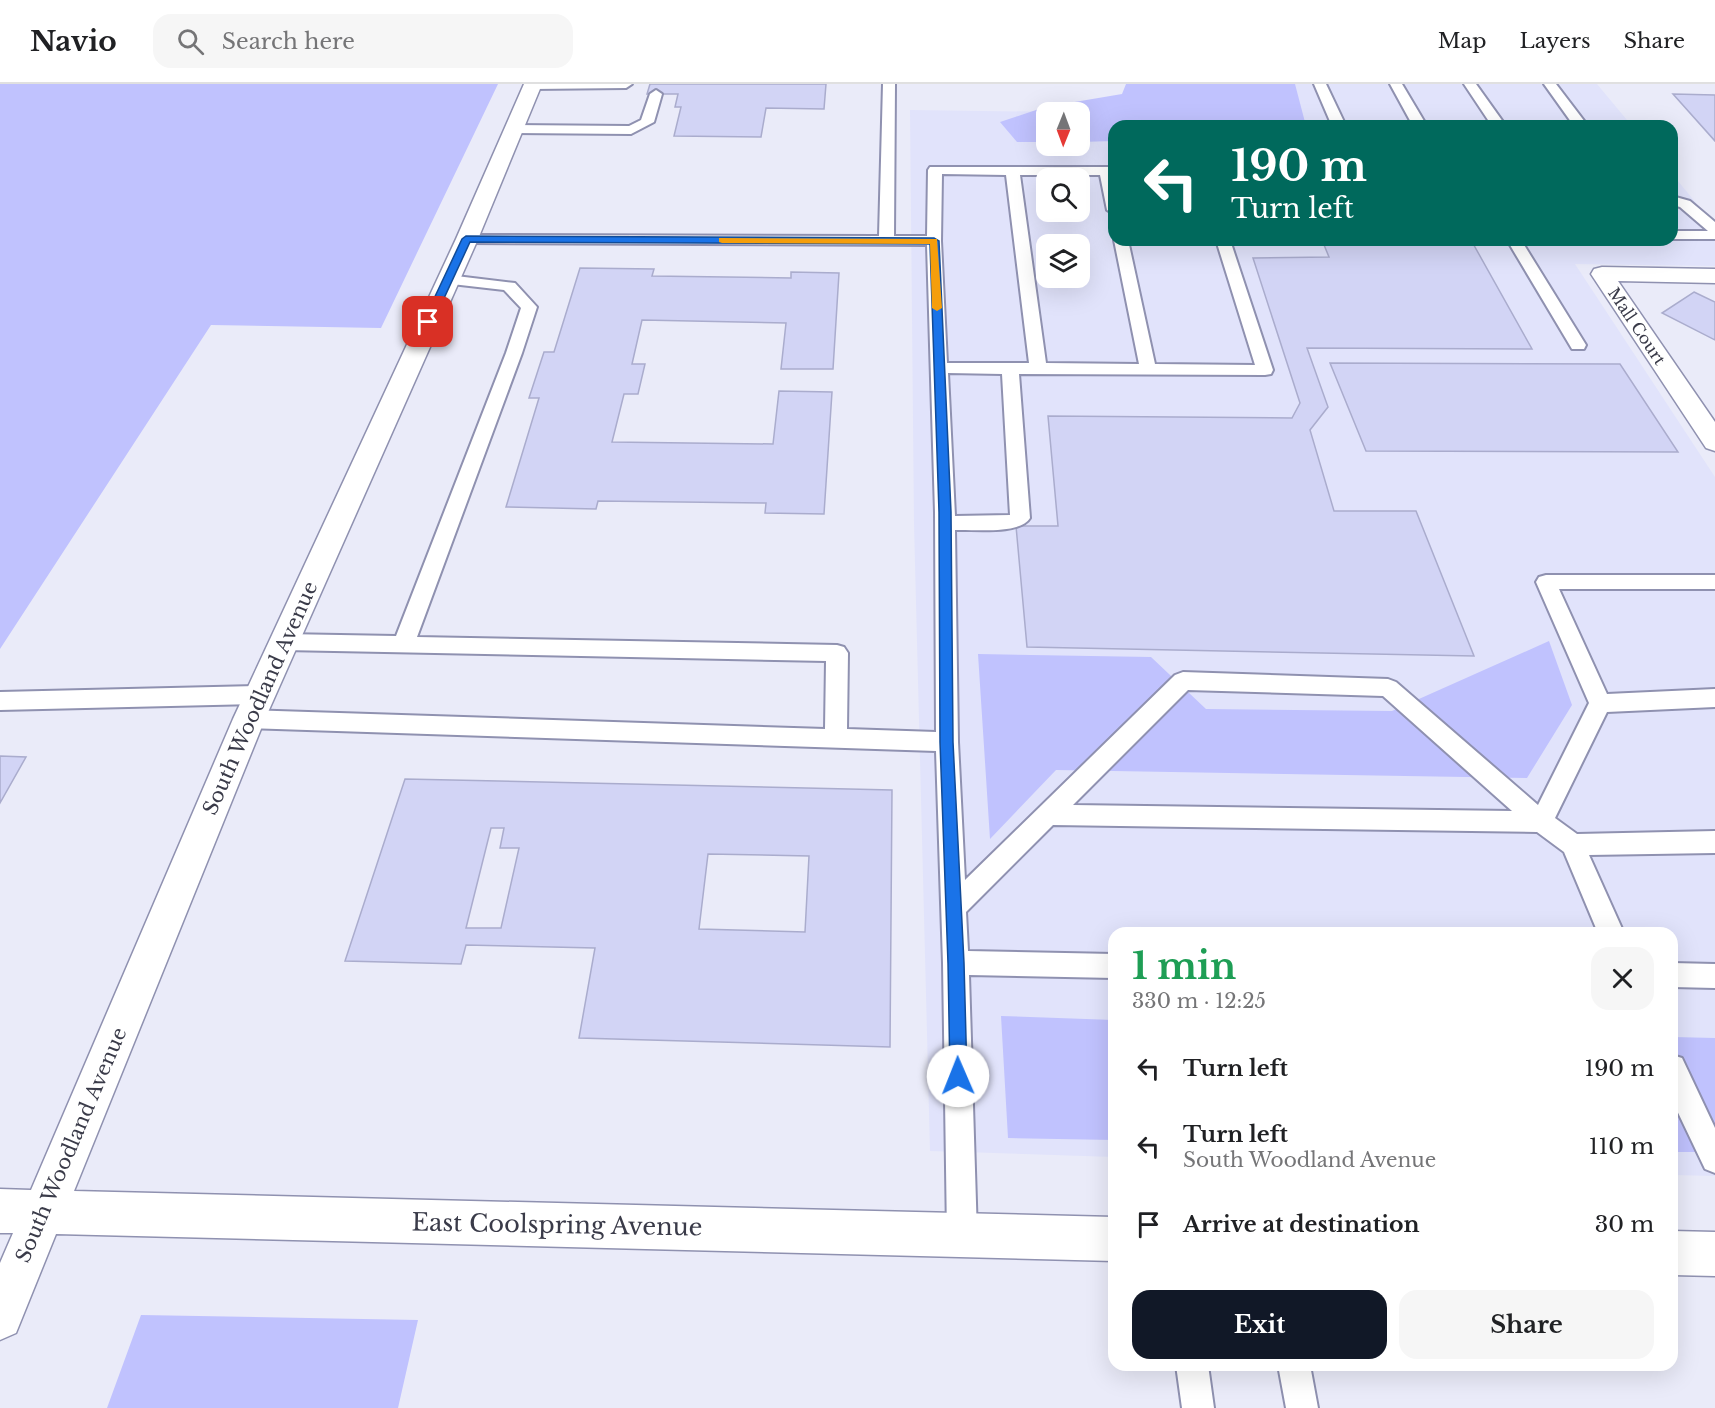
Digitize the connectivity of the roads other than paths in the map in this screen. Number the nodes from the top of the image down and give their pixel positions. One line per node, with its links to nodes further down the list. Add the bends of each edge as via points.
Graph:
1 (889, 84): 20 (lane)
2 (1320, 84): 8 (lane)
3 (1396, 84): 9 (lane)
4 (1470, 84): 10 (lane)
5 (1550, 84): 11 (lane)
6 (533, 85): 7 (lane); 12 (street, South Woodland Avenue)
7 (640, 91): 12 (lane, via 647,122 631,130)
8 (1336, 120)
9 (1417, 120)
10 (1495, 120)
11 (1577, 120)
12 (514, 129): 19 (street, South Woodland Avenue)
13 (1012, 170): 14 (lane); 21 (lane, via 935,170); 30 (lane)
14 (1108, 171)
15 (1678, 202): 16 (lane)
16 (1715, 229)
17 (1678, 235): 18 (lane)
18 (1715, 235)
19 (466, 239): 20 (lane); 26 (street, South Woodland Avenue)
20 (886, 241): 21 (lane)
21 (934, 241): 28 (lane)
22 (1122, 246): 31 (lane)
23 (1224, 246): 31 (lane, via 1264,370)
24 (1518, 246): 27 (lane)
25 (1715, 276): 32 (street, Mall Court, via 1602,274)
26 (448, 280): 35 (street, South Woodland Avenue); 36 (lane, via 509,286 529,307)
27 (1578, 345)
28 (939, 368): 29 (lane); 33 (lane)
29 (1011, 368): 30 (lane); 33 (lane, via 1020,518 1013,522)
30 (1038, 368): 31 (lane)
31 (1148, 369)
32 (1715, 442)
33 (945, 523): 42 (lane)
34 (1715, 582): 39 (lane, via 1546,582)
35 (284, 642): 36 (lane); 40 (street, South Woodland Avenue)
36 (403, 645): 41 (lane, via 837,653)
37 (1715, 698): 39 (lane)
38 (0, 701): 40 (lane)
39 (1600, 703): 44 (lane)
40 (254, 707): 41 (lane); 56 (street, South Woodland Avenue)
41 (836, 739): 42 (lane)
42 (946, 742): 47 (lane)
43 (1047, 815): 44 (lane); 44 (lane, via 1183,681 1388,688); 47 (lane)
44 (1541, 822): 46 (lane)
45 (1715, 842): 46 (lane)
46 (1573, 845): 48 (lane)
47 (953, 908): 49 (lane)
48 (1608, 927)
49 (956, 963): 50 (lane); 57 (lane)
50 (1108, 966)
51 (1678, 975): 52 (lane)
52 (1715, 976)
53 (1678, 1081): 54 (lane)
54 (1715, 1159)
55 (0, 1211): 56 (street, East Coolspring Avenue)
56 (43, 1213): 57 (street, East Coolspring Avenue); 61 (street, South Woodland Avenue)
57 (962, 1234): 58 (street, East Coolspring Avenue)
58 (1108, 1239)
59 (1678, 1253): 60 (street)
60 (1715, 1254)
61 (0, 1317)
62 (1193, 1371): 64 (lane)
63 (1295, 1371): 65 (lane)
64 (1198, 1408)
65 (1302, 1408)

